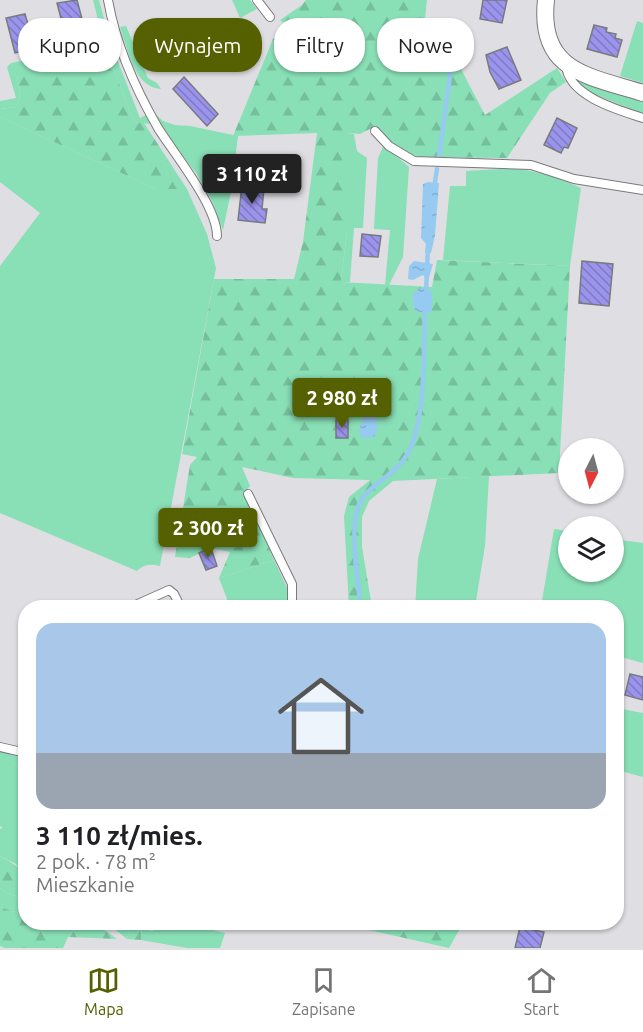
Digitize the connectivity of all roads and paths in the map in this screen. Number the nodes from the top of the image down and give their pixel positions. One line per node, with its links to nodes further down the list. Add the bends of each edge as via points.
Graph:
1 (108, 0): 10 (lane, via 127,66 159,130 207,205)
2 (257, 0): 4 (lane)
3 (546, 0): 5 (street, via 548,39)
4 (270, 17)
5 (566, 65): 6 (street, via 584,75); 7 (lane, via 571,81 586,94)
6 (643, 93)
7 (643, 118)
8 (375, 131): 9 (lane, via 389,146 414,161 531,165 574,179)
9 (643, 190)
10 (217, 236)
11 (249, 494): 14 (lane, via 292,584)
12 (147, 600): 13 (lane, via 169,590)
13 (177, 600)
14 (292, 600)
15 (0, 747): 16 (lane)
16 (18, 751)

